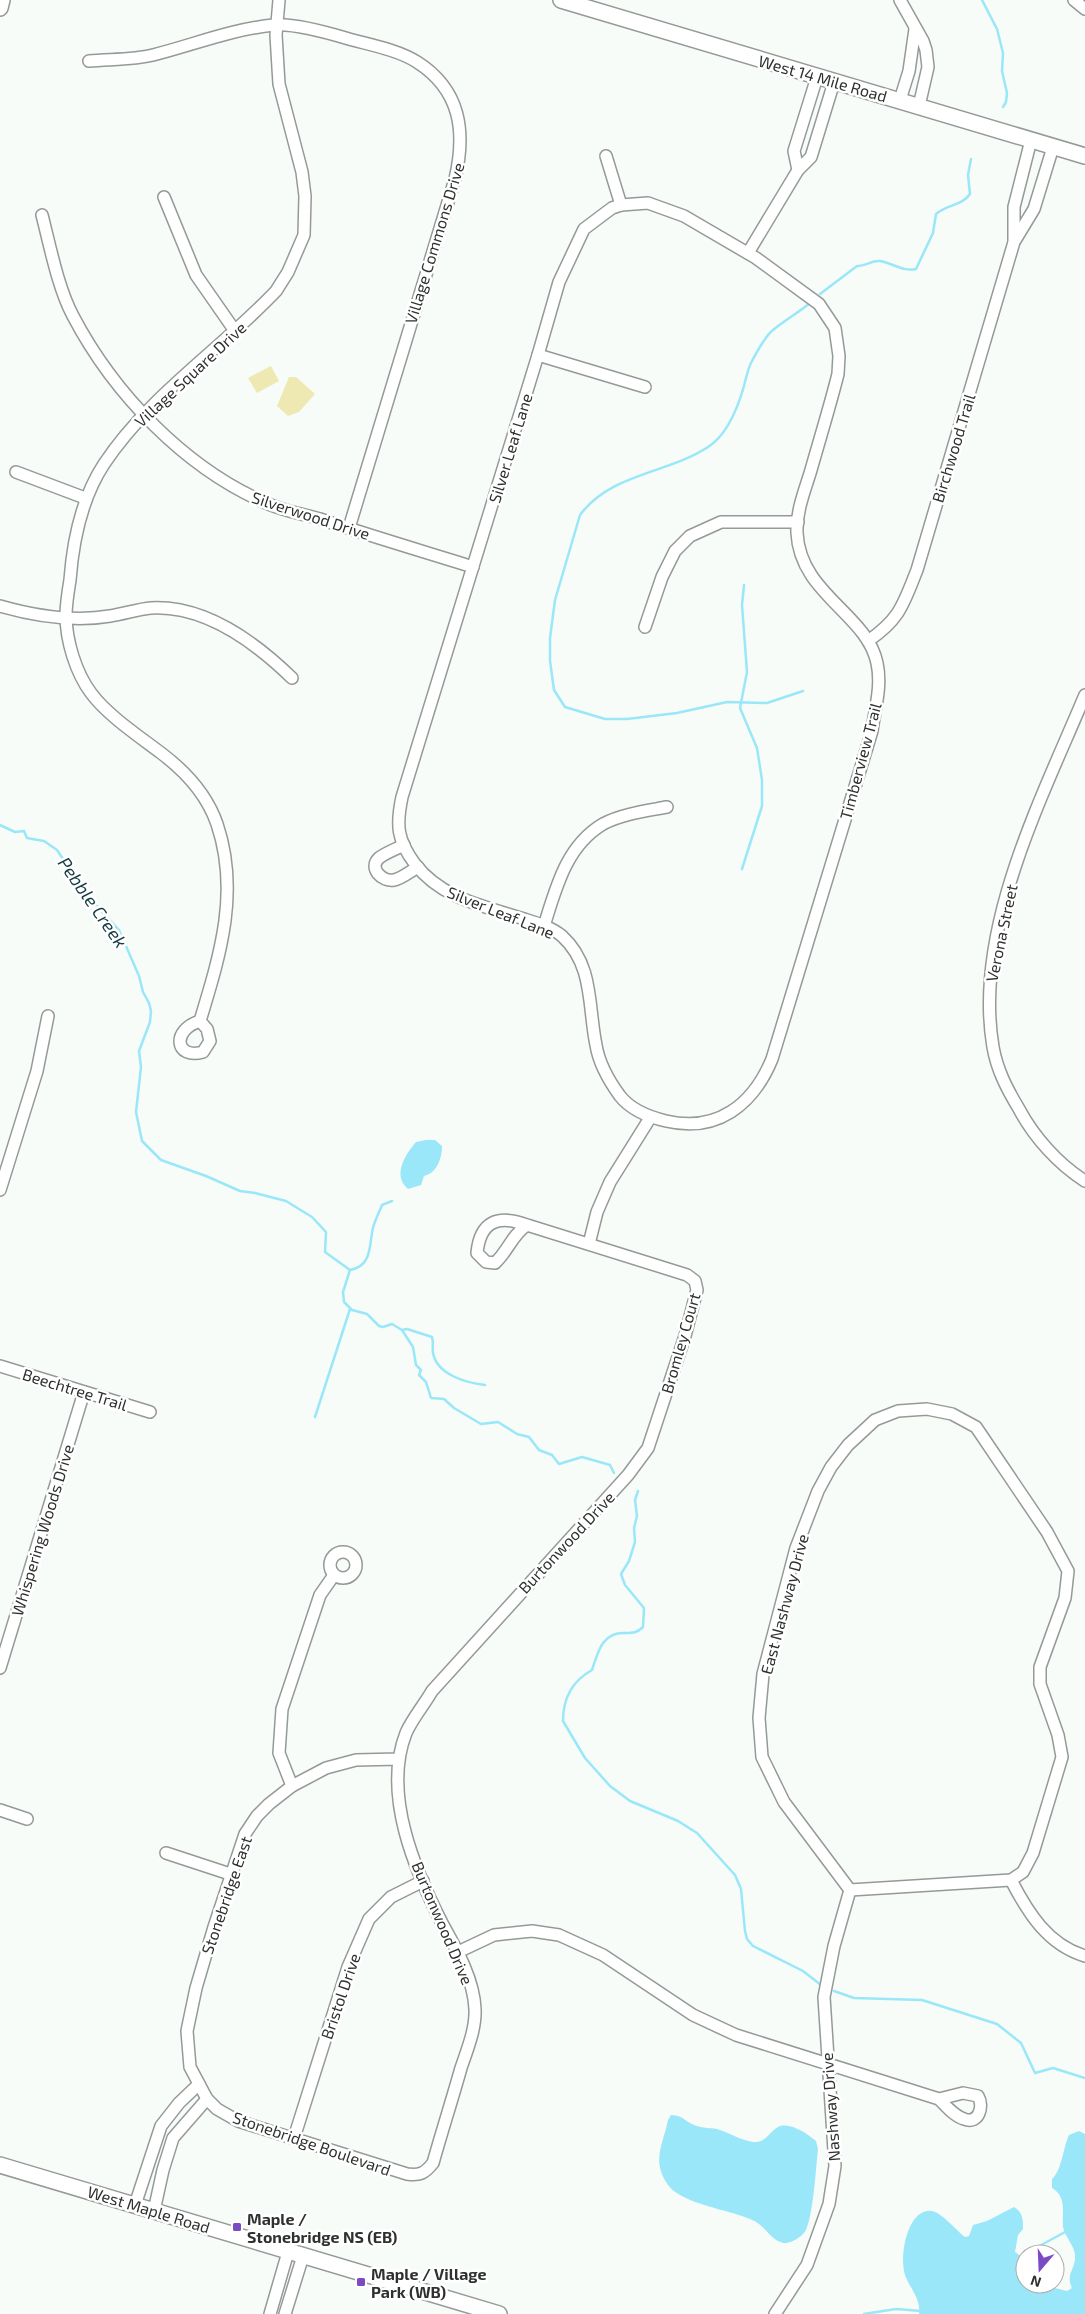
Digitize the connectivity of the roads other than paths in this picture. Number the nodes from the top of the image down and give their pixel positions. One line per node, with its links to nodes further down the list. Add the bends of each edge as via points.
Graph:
1 (2, 0): 6 (street)
2 (279, 0): 8 (street, Village Square Drive)
3 (561, 0): 11 (street, West 14 Mile Road)
4 (900, 0): 9 (street)
5 (1074, 0): 7 (street)
6 (0, 8)
7 (1085, 10)
8 (277, 25): 10 (street, Village Commons Drive, via 219,35 151,56); 25 (street, Village Square Drive, via 278,84 302,172 304,235 276,291); 32 (street, Village Commons Drive, via 326,32 416,62 434,76 452,99 459,118 462,139 455,179)
9 (915, 29): 13 (street, via 909,70); 14 (street, via 924,41 928,67)
10 (89, 61)
11 (817, 77): 12 (street, West 14 Mile Road); 19 (street, via 794,151)
12 (834, 82): 13 (street, West 14 Mile Road); 19 (street, via 811,157)
13 (900, 100): 14 (street, West 14 Mile Road)
14 (919, 106): 15 (street, West 14 Mile Road)
15 (1032, 140): 16 (street, West 14 Mile Road); 23 (street, Birchwood Trail, via 1014,207)
16 (1053, 146): 18 (street, West 14 Mile Road); 23 (street, Birchwood Trail, via 1034,209)
17 (606, 156): 21 (street)
18 (1085, 156)
19 (798, 170): 24 (street)
20 (164, 197): 25 (street, via 196,275)
21 (621, 205): 24 (street, Silver Leaf Lane, via 648,203 684,216); 26 (street, Silver Leaf Lane, via 584,229 559,282)
22 (42, 215): 28 (street, Silverwood Drive, via 72,316 104,364)
23 (1014, 242): 37 (street, Birchwood Trail, via 917,570 896,618)
24 (748, 253): 31 (street, Timberview Trail, via 819,304 834,328 839,356 838,374)
25 (235, 331): 28 (street, Village Square Drive)
26 (538, 355): 27 (street); 33 (street, Silver Leaf Lane)
27 (645, 387)
28 (144, 414): 30 (street, Village Square Drive, via 104,464); 32 (street, Silverwood Drive, via 184,454 228,485 268,504)
29 (16, 472): 30 (street)
30 (85, 498): 35 (street, Village Square Drive, via 72,552)
31 (798, 522): 36 (street, via 721,522 690,536 675,551 662,577); 37 (street, Timberview Trail, via 800,549 814,580)
32 (349, 528): 33 (street, Silverwood Drive)
33 (473, 567): 41 (street, Silver Leaf Lane, via 402,797 398,831)
34 (0, 606): 35 (street)
35 (66, 619): 38 (street, via 109,617 152,608 179,611 228,629 266,653); 45 (street, Village Square Drive, via 71,649 92,694 124,725 186,775 200,791 217,823 226,866 227,915)
36 (645, 627)
37 (868, 641): 46 (street, Timberview Trail, via 877,662 879,686 872,731 766,1074 742,1104 712,1121 674,1123)
38 (292, 678)
39 (1085, 695): 47 (street, Verona Street, via 1034,816 1006,897 988,994 993,1047 1004,1084 1031,1132 1073,1174)
40 (667, 806): 43 (street, via 603,824 576,847 560,878)
41 (404, 845): 42 (street, Silver Leaf Lane); 42 (street, via 378,858 375,865 378,875 395,880)
42 (418, 867): 43 (street, Silver Leaf Lane, via 451,895)
43 (544, 926): 46 (street, Silver Leaf Lane, via 561,936 574,950 588,979 596,1046 611,1082 622,1098)
44 (48, 1016): 48 (street, via 37,1071)
45 (200, 1021)
46 (650, 1118): 50 (street, via 610,1182 597,1212)
47 (1085, 1181)
48 (0, 1190)
49 (526, 1225): 49 (street, Bromley Court, via 510,1241 505,1255 495,1263 486,1262 477,1253 481,1233 493,1222 509,1220); 50 (street, Bromley Court)
50 (589, 1244): 54 (street, Bromley Court, via 687,1275 697,1286 685,1336 648,1448)
51 (0, 1366): 52 (street, Beechtree Trail)
52 (84, 1392): 53 (street, Beechtree Trail); 56 (street, Whispering Woods Drive)
53 (150, 1412)
54 (622, 1482): 57 (street, Burtonwood Drive, via 432,1691 406,1732)
55 (334, 1575): 58 (street, via 320,1595 282,1708 278,1753)
56 (0, 1668)
57 (398, 1760): 58 (street, Stonebridge East, via 356,1760 326,1768); 64 (street, Burtonwood Drive, via 402,1822)
58 (292, 1786): 62 (street, Stonebridge East, via 258,1816 245,1834)
59 (0, 1810): 60 (street)
60 (27, 1819)
61 (166, 1853): 62 (street)
62 (230, 1874): 69 (street, Stonebridge East, via 196,1988 187,2031 190,2067)
63 (1011, 1880): 65 (street); 65 (street, East Nashway Drive, via 1023,1872 1033,1853 1062,1756 1040,1684 1040,1668 1065,1598 1068,1571 1048,1532 976,1427 952,1414 927,1409 898,1411 875,1420 848,1445 832,1467 818,1490 796,1548 763,1674 759,1718 762,1757 784,1802); 67 (street, via 1026,1909 1043,1931)
64 (423, 1881): 66 (street, Burtonwood Drive); 72 (street, Bristol Drive, via 391,1897 369,1919 348,1967)
65 (850, 1890): 68 (street, Nashway Drive, via 824,1997)
66 (458, 1952): 68 (street, via 494,1935 532,1931 559,1935 603,1955 693,2015 736,2035); 74 (street, Burtonwood Drive, via 472,1987 473,2025 433,2163)
67 (1085, 1956)
68 (827, 2064): 71 (street); 82 (street, Nashway Drive, via 835,2166 829,2204 807,2264)
69 (199, 2084): 70 (street, Stonebridge East); 75 (street, via 161,2126)
70 (207, 2099): 72 (street, Stonebridge Boulevard, via 238,2121); 76 (street, via 173,2138)
71 (939, 2099)
72 (294, 2138): 74 (street, Stonebridge Boulevard, via 407,2174 417,2176)
73 (0, 2165): 75 (street, West Maple Road)
74 (427, 2171)
75 (134, 2205): 76 (street, West Maple Road)
76 (154, 2211): 77 (street, West Maple Road)
77 (288, 2252): 78 (street, West Maple Road); 79 (street)
78 (303, 2256): 80 (street); 81 (street, West Maple Road)
79 (270, 2314)
80 (285, 2314)
81 (499, 2314)
82 (775, 2314)

